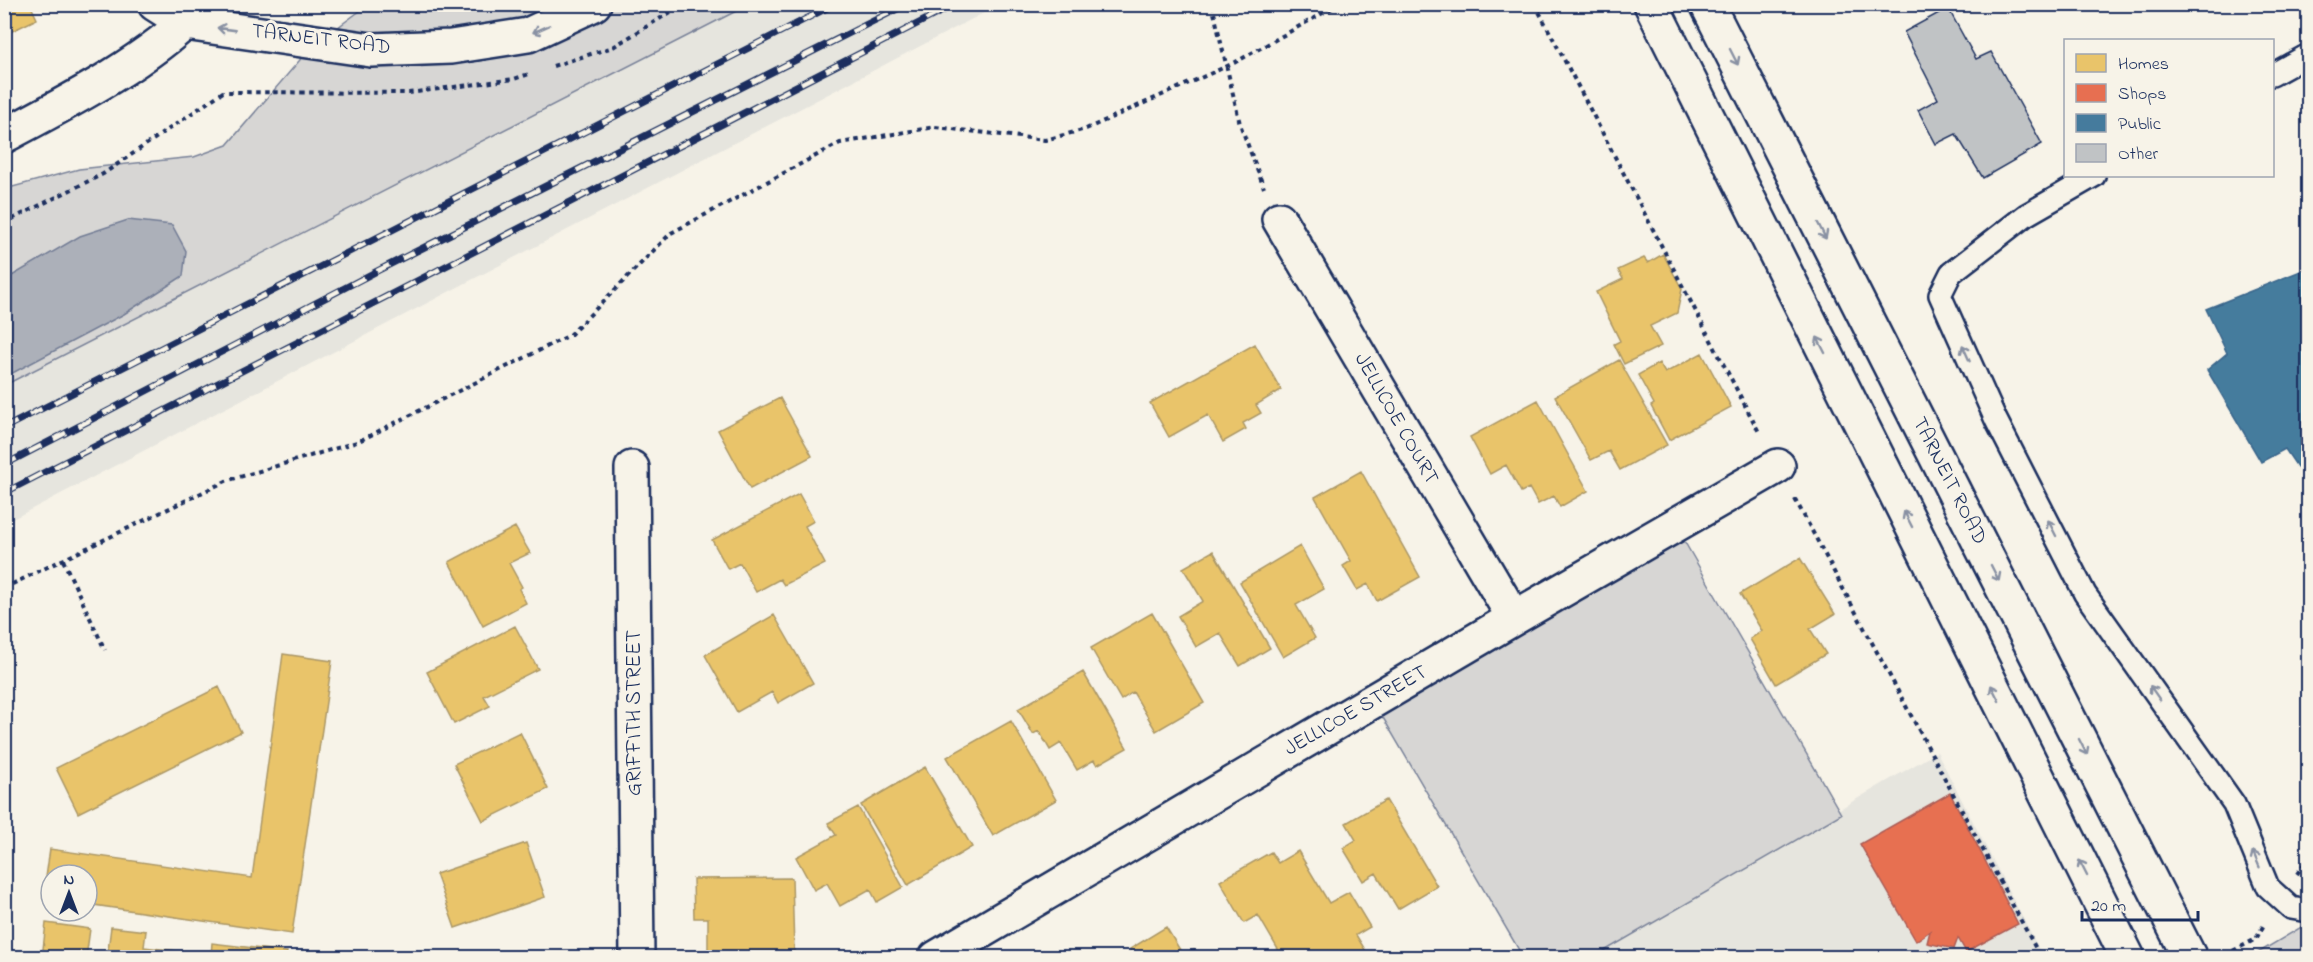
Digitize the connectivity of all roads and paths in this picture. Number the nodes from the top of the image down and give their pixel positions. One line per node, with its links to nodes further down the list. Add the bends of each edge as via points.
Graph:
1 (155, 4): 7 (main road, TARNEIT ROAD)
2 (594, 4): 7 (main road, TARNEIT ROAD, one-way to 7, via 528,34 451,47 371,51)
3 (1212, 4): 9 (path)
4 (1339, 4): 9 (path)
5 (1651, 4): 26 (main road, one-way to 5)
6 (1707, 4): 27 (main road, TARNEIT ROAD, one-way to 27)
7 (195, 14): 12 (main road, via 95,88)
8 (2308, 55): 10 (lane)
9 (1226, 66): 14 (path, via 1240,124); 18 (path, via 1086,129 1045,140 935,127 840,143 671,233 570,335 357,442 226,481)
10 (2274, 74)
11 (223, 92): 15 (path, via 103,174)
12 (4, 136)
13 (2092, 177): 22 (lane, one-way to 13, via 2268,887 2234,804 2085,594 1996,420 1940,295 1951,273 2026,215)
14 (1279, 219): 20 (main road, JELLICOE COURT)
15 (4, 223)
16 (1778, 466): 20 (main road, JELLICOE STREET)
17 (632, 468): 24 (main road, GRIFFITH STREET)
18 (63, 560): 19 (path); 21 (path)
19 (4, 588)
20 (1514, 618): 25 (main road, JELLICOE STREET)
21 (105, 650)
22 (2281, 899): 23 (lane, via 2290,908); 28 (path, via 2256,939)
23 (2308, 911)
24 (637, 957)
25 (936, 957)
26 (2128, 957)
27 (2190, 957)
28 (2221, 957)

